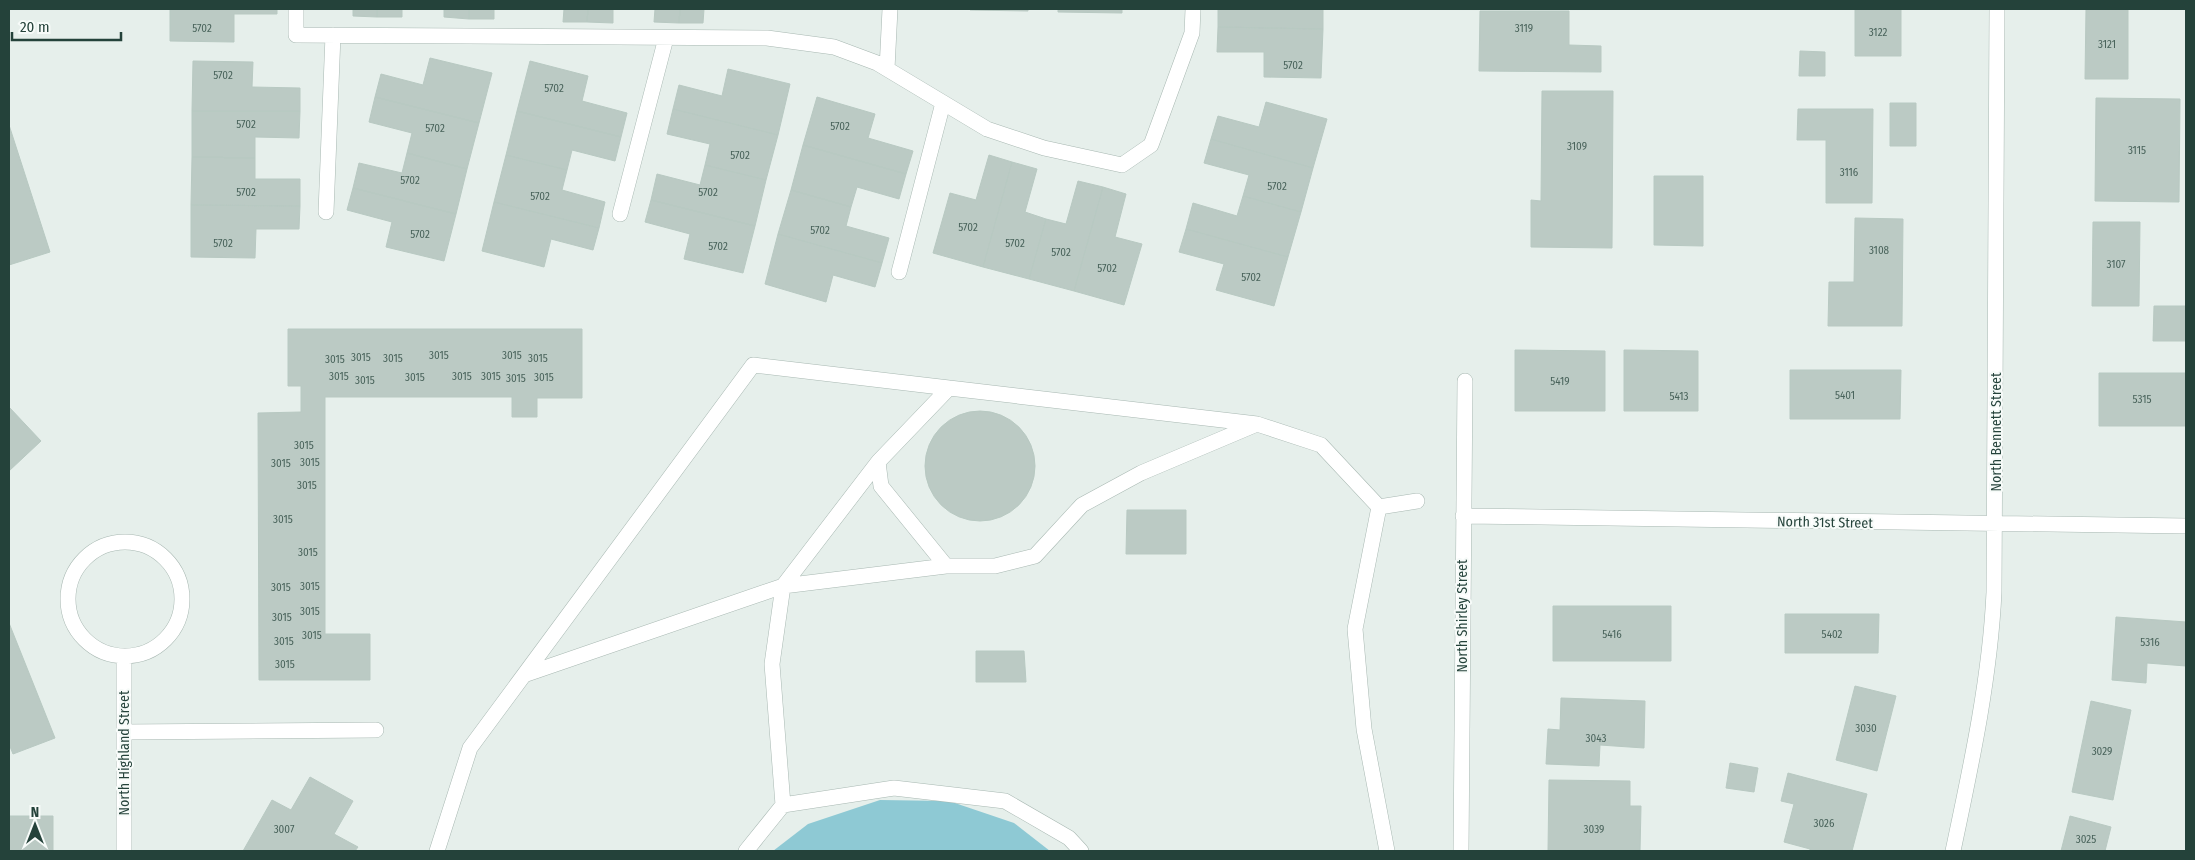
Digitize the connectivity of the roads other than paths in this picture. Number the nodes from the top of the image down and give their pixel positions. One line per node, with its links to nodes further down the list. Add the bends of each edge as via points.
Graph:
1 (296, 9): 5 (street, via 296,36)
2 (890, 9): 7 (street)
3 (1193, 9): 8 (street, via 1192,33 1151,145 1122,165 1044,148 987,129)
4 (1997, 9): 19 (street, North Bennett Street)
5 (333, 36): 6 (street); 9 (street)
6 (666, 38): 7 (street, via 766,38 834,48); 10 (street)
7 (887, 68): 8 (street)
8 (943, 103): 11 (street)
9 (326, 212)
10 (620, 214)
11 (898, 272)
12 (1465, 381): 18 (street, North Shirley Street)
13 (949, 388): 14 (street); 15 (street); 24 (street, via 753,366)
14 (1257, 424): 17 (street, via 1322,445); 21 (street, via 1141,473 1082,505 1035,556 995,566)
15 (878, 462): 21 (street, via 881,486); 22 (street)
16 (1416, 501): 17 (street)
17 (1379, 507): 32 (street, via 1355,629 1364,729)
18 (1463, 516): 19 (street, North 31st Street); 33 (street, North Shirley Street)
19 (1995, 525): 20 (street, North 31st Street); 34 (street, North Bennett Street, via 1992,637)
20 (2186, 526)
21 (946, 566): 22 (street)
22 (782, 586): 24 (street); 27 (street, via 772,664)
23 (124, 656): 23 (street, via 142,653 158,645 171,632 179,616 182,599 179,581 171,565 142,544 125,542 107,544 91,552 78,565 70,581 67,598 70,616 78,632 91,645 107,653); 26 (street, North Highland Street)
24 (524, 675): 29 (street, via 470,748)
25 (376, 730): 26 (street)
26 (124, 732): 28 (street, North Highland Street)
27 (783, 805): 30 (street); 31 (street, via 894,788 1005,801 1069,838)
28 (124, 851)
29 (437, 851)
30 (746, 851)
31 (1081, 851)
32 (1387, 851)
33 (1462, 851)
34 (1953, 851)

